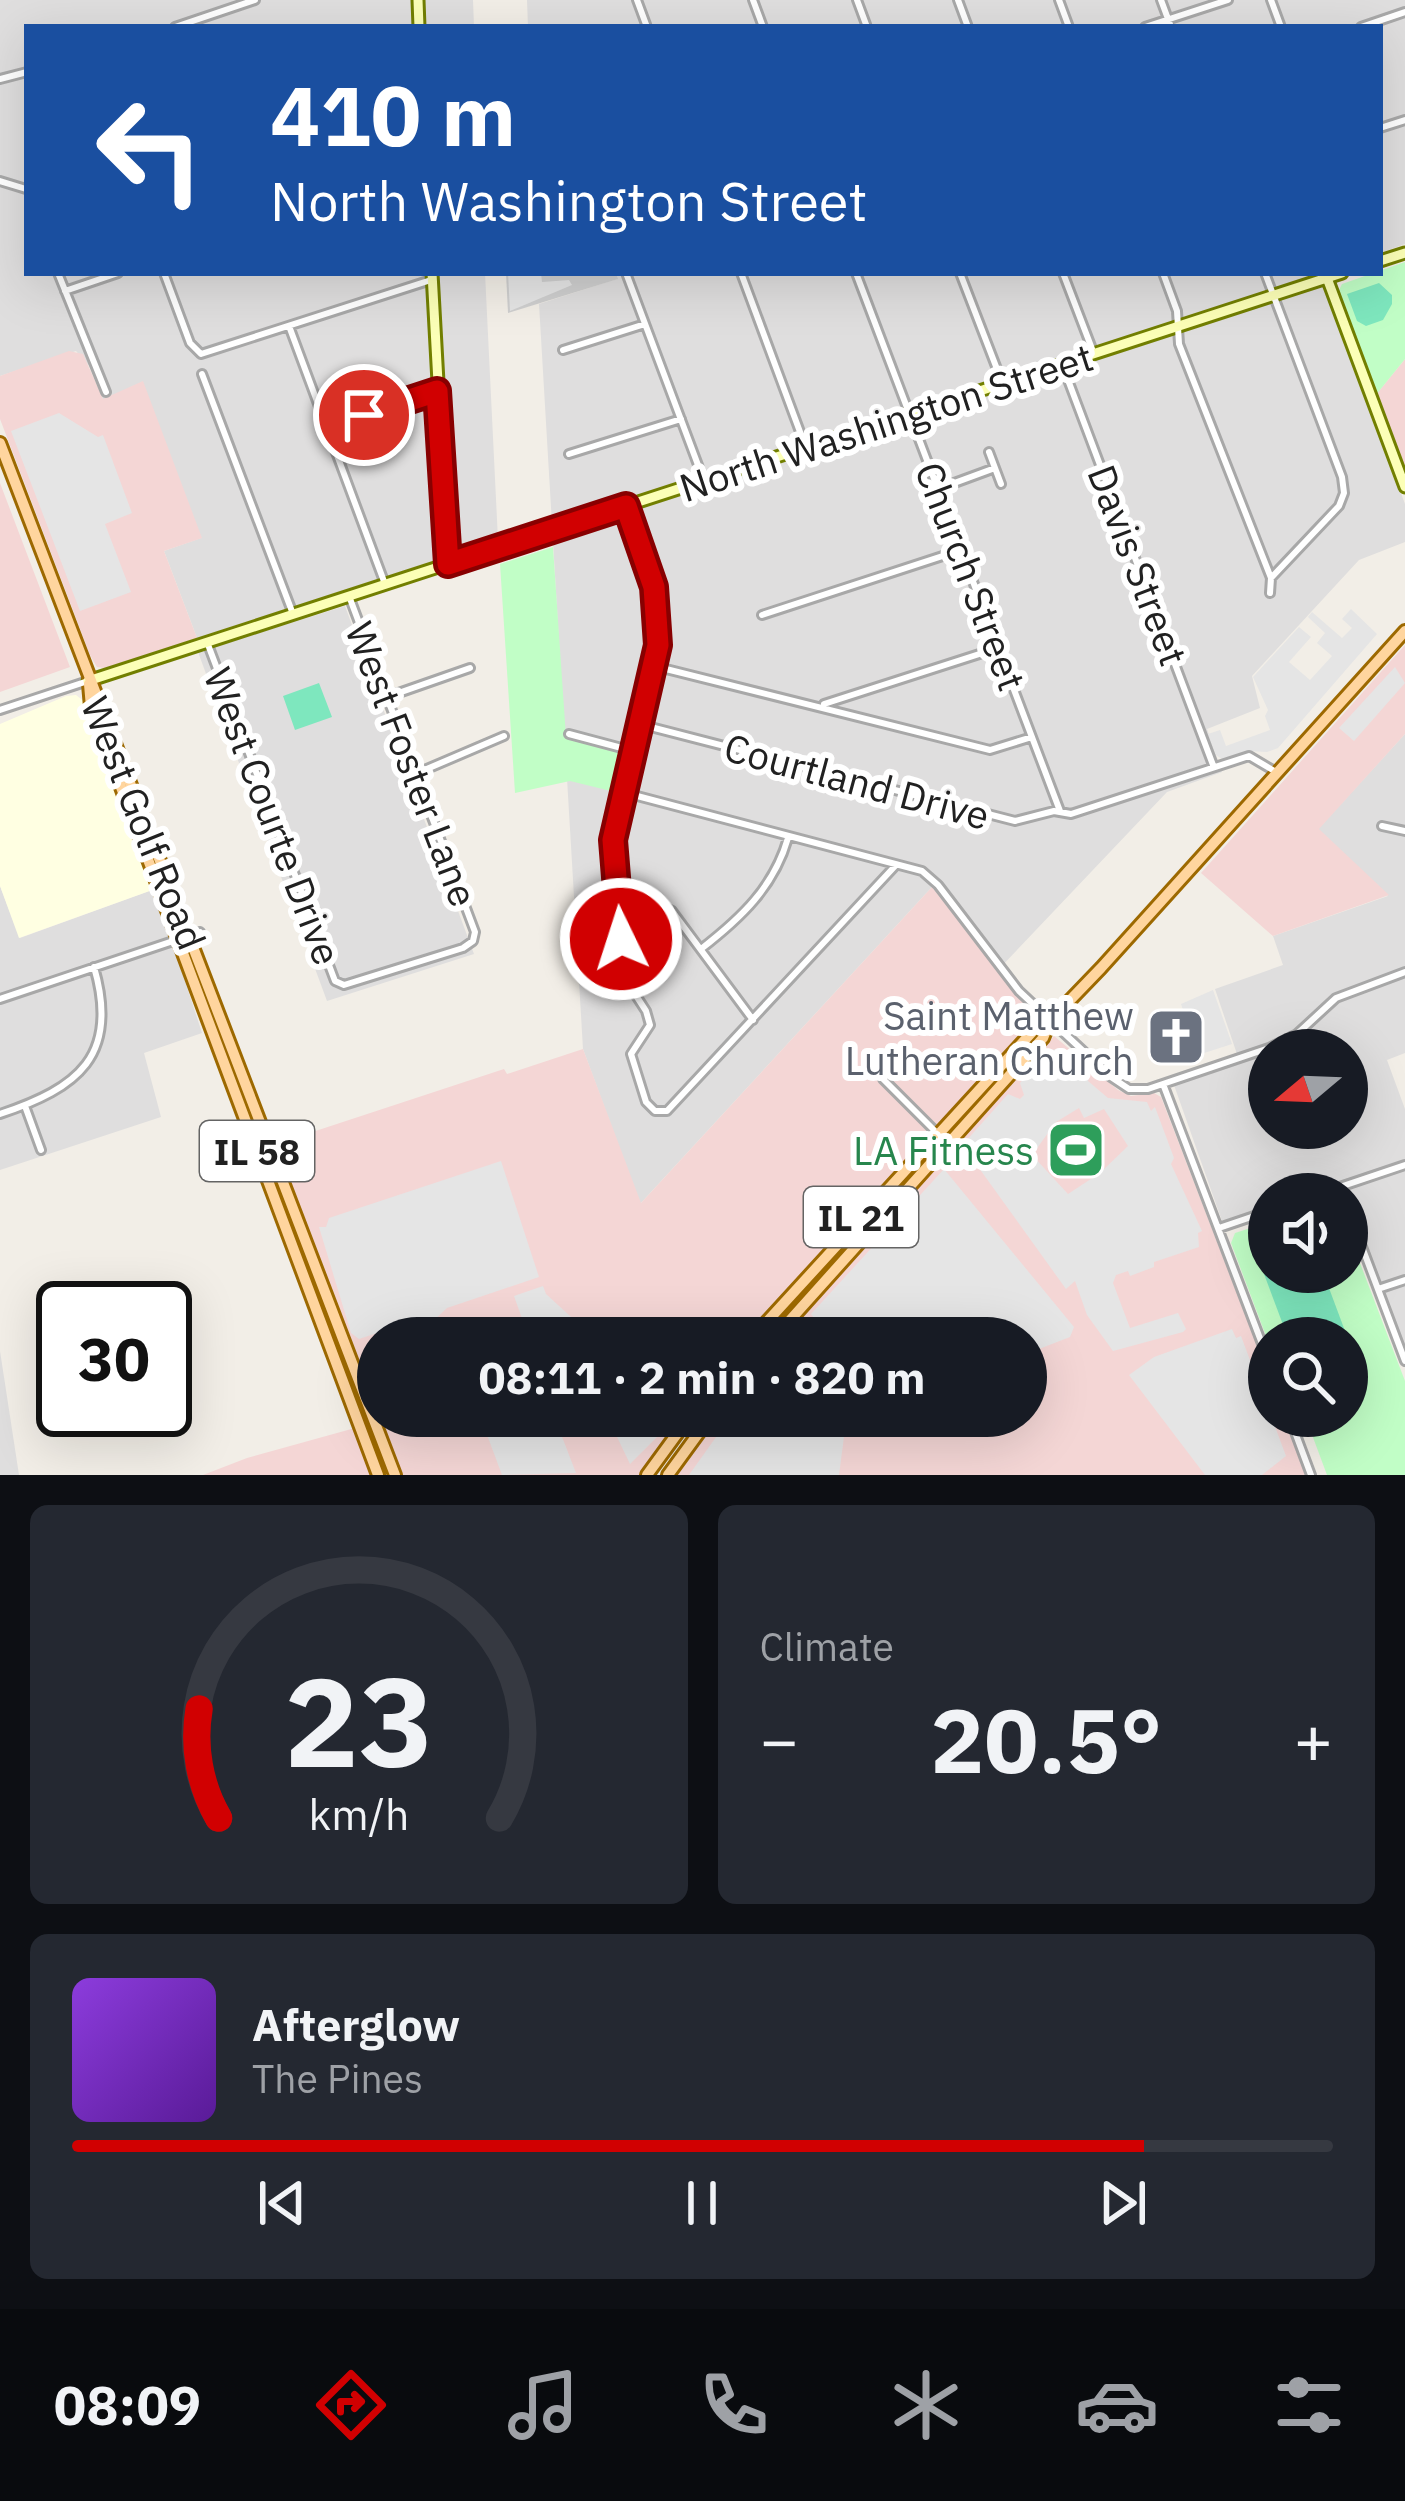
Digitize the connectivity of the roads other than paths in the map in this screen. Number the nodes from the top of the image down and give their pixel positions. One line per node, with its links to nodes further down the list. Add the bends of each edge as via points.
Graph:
1 (255, 0): 6 (street)
2 (1161, 0): 5 (street)
3 (1228, 0): 5 (street)
4 (1405, 13): 7 (street)
5 (1170, 23)
6 (184, 24)
7 (1370, 24)
8 (59, 276): 21 (street)
9 (109, 276): 21 (street)
10 (165, 276): 24 (street, via 197,352)
11 (432, 276): 24 (street); 31 (street)
12 (627, 276): 23 (street)
13 (742, 276): 37 (street)
14 (857, 276): 33 (street, Church Street)
15 (961, 276): 30 (street)
16 (1064, 276): 27 (street)
17 (1164, 276): 25 (street)
18 (1266, 276): 22 (street)
19 (1333, 276): 20 (street, North Washington Street)
20 (1327, 278): 22 (street, North Washington Street); 43 (street)
21 (65, 291): 32 (street)
22 (1274, 295): 25 (street, North Washington Street); 48 (street, via 1344,493)
23 (645, 324): 26 (street); 34 (street)
24 (289, 326): 35 (street)
25 (1178, 327): 27 (street, North Washington Street); 48 (street)
26 (563, 350)
27 (1094, 354): 28 (street, North Washington Street)
28 (1062, 364): 30 (street, North Washington Street); 68 (street, Davis Street)
29 (202, 374): 52 (street)
30 (1002, 384): 33 (street, North Washington Street)
31 (437, 391): 35 (street); 47 (street)
32 (106, 392)
33 (910, 414): 37 (street, North Washington Street); 44 (street, Church Street)
34 (681, 418): 39 (street); 41 (street)
35 (327, 427): 49 (street)
36 (0, 442): 59 (main road, IL 58)
37 (806, 448): 41 (street, North Washington Street)
38 (989, 452): 40 (street)
39 (569, 454)
40 (995, 468): 42 (street); 44 (street)
41 (704, 481): 45 (street, North Washington Street)
42 (1001, 484)
43 (1405, 487)
44 (938, 489): 46 (street, Church Street)
45 (626, 506): 47 (street, North Washington Street); 57 (street, via 654,587)
46 (961, 550): 53 (street); 56 (street, Church Street)
47 (448, 564): 49 (street, North Washington Street)
48 (1271, 578): 50 (street)
49 (385, 584): 51 (street, North Washington Street)
50 (1270, 593)
51 (349, 596): 52 (street, North Washington Street); 60 (street, West Foster Lane)
52 (292, 614): 55 (street, North Washington Street)
53 (761, 615)
54 (1405, 631): 69 (main road, IL 21)
55 (207, 642): 59 (street, North Washington Street); 79 (street, West Courte Drive, via 335,981 344,985 463,948)
56 (998, 648): 61 (street); 66 (street, Church Street)
57 (654, 666): 61 (street); 63 (street)
58 (470, 668): 60 (street)
59 (88, 680): 62 (street); 80 (main road, West Golf Road / IL 58, via 91,706)
60 (386, 697): 70 (street, West Foster Lane)
61 (820, 706): 66 (street, via 990,750)
62 (0, 710)
63 (639, 724): 67 (street); 72 (street, Courtland Drive, via 1008,820)
64 (569, 734): 67 (street)
65 (504, 736): 70 (street)
66 (1032, 737): 72 (street, Church Street)
67 (633, 751): 71 (street)
68 (1214, 766): 69 (street, Courtland Drive, via 1256,757); 72 (street, Courtland Drive)
69 (1276, 772): 86 (main road, IL 21)
70 (415, 774): 79 (street, West Foster Lane)
71 (622, 792): 76 (street); 78 (street, via 613,840)
72 (1060, 811)
73 (1405, 814): 75 (street)
74 (1382, 826): 75 (street)
75 (1403, 830)
76 (788, 838): 77 (street); 81 (street, via 779,870)
77 (896, 865): 85 (street); 86 (street, via 933,880)
78 (618, 901): 81 (street, via 664,905); 90 (street, via 623,976 650,1025 631,1054 646,1102)
79 (475, 932)
80 (189, 935): 82 (street); 109 (main road, West Golf Road / IL 58); 110 (main road, West Golf Road / IL 58)
81 (701, 949): 85 (street)
82 (94, 967): 84 (street); 89 (street, via 103,1007 89,1059 64,1087)
83 (1405, 972): 88 (street, via 1336,998 1269,1048)
84 (0, 999)
85 (753, 1020): 90 (street, via 668,1111)
86 (1050, 1021): 88 (street, via 1120,1084); 93 (main road, IL 21)
87 (883, 1079): 93 (street)
88 (1163, 1084): 98 (street)
89 (25, 1106): 91 (street); 94 (street)
90 (658, 1111): 92 (street)
91 (0, 1114)
92 (656, 1125)
93 (944, 1139): 102 (main road, IL 21); 103 (main road, IL 21)
94 (41, 1150)
95 (1405, 1165): 96 (street)
96 (1368, 1179)
97 (1248, 1218): 98 (street)
98 (1219, 1228): 104 (street)
99 (1368, 1263): 101 (street)
100 (1405, 1280): 101 (street)
101 (1378, 1289): 105 (street)
102 (772, 1317)
103 (792, 1317)
104 (1252, 1317)
105 (1405, 1361)
106 (674, 1437): 111 (main road)
107 (696, 1437): 112 (main road)
108 (1297, 1437): 113 (street)
109 (378, 1475)
110 (395, 1475)
111 (647, 1475)
112 (668, 1475)
113 (1311, 1475)

